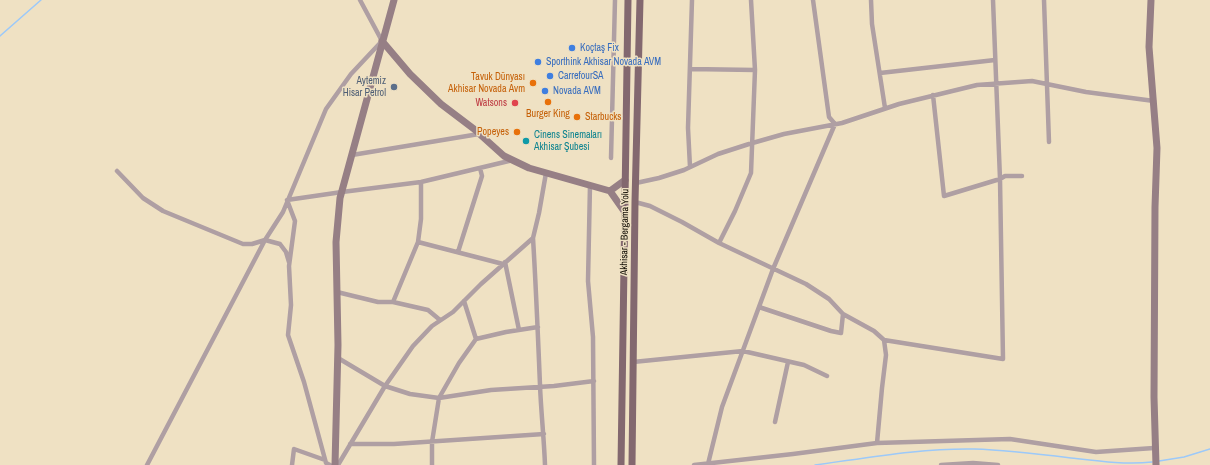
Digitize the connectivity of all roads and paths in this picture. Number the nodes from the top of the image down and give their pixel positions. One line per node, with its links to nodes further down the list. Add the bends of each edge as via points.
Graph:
1 (360, 0): 13 (street)
2 (394, 0): 13 (street)
3 (615, 0): 28 (street)
4 (628, 0): 36 (main road, Akhisar - Bergama Yolu)
5 (640, 0): 38 (main road, Akhisar - Bergama Yolu)
6 (692, 0): 15 (street)
7 (751, 0): 16 (street)
8 (813, 0): 23 (street, via 829,117)
9 (871, 0): 17 (street)
10 (993, 0): 14 (street)
11 (1044, 0): 19 (street)
12 (1151, 0): 21 (street, via 1149,47)
13 (382, 41): 24 (street, via 410,74 441,104); 27 (street); 42 (street, via 350,74 326,109)
14 (995, 60): 17 (street); 18 (street)
15 (690, 68): 16 (street); 30 (street)
16 (755, 70): 26 (street)
17 (880, 73): 22 (street)
18 (996, 84): 19 (street, via 1032,81); 20 (street, via 977,85); 35 (street)
19 (1048, 84): 21 (street); 25 (street)
20 (933, 95): 22 (street); 35 (street, via 944,196)
21 (1154, 101): 77 (street, via 1157,148)
22 (885, 108): 23 (street)
23 (835, 124): 26 (street); 52 (street)
24 (479, 134): 27 (street); 29 (street, via 504,156)
25 (1049, 142)
26 (751, 143): 30 (street); 48 (street, via 751,173)
27 (352, 155): 41 (street)
28 (611, 158)
29 (513, 160): 31 (street); 33 (street)
30 (690, 167): 38 (street)
31 (480, 168): 37 (street); 49 (street, via 482,176)
32 (117, 171): 46 (street, via 143,198 163,211 243,244)
33 (546, 173): 39 (street); 45 (street)
34 (1022, 176): 35 (street, via 1005,176)
35 (1000, 179): 62 (street, via 1003,359)
36 (625, 180): 40 (street); 44 (main road, Akhisar - Bergama Yolu)
37 (420, 182): 41 (street); 47 (street, via 421,219)
38 (636, 183): 43 (main road, Akhisar - Bergama Yolu)
39 (590, 185): 40 (street); 68 (street, via 588,280)
40 (610, 190): 44 (street)
41 (342, 192): 42 (street); 53 (street, via 336,242)
42 (287, 200): 46 (street, via 283,212); 51 (street, via 295,221)
43 (635, 202): 48 (street, via 650,206); 65 (main road, Akhisar - Bergama Yolu)
44 (624, 211): 88 (main road, Akhisar - Bergama Yolu)
45 (533, 238): 50 (street); 59 (street)
46 (265, 240): 51 (street, via 280,244); 80 (street)
47 (418, 242): 49 (street); 55 (street)
48 (719, 243): 52 (street)
49 (458, 252): 50 (street)
50 (504, 263): 54 (street); 60 (street)
51 (290, 264): 78 (street, via 291,305 288,335 304,382)
52 (773, 269): 56 (street); 57 (street, via 806,284 829,299)
53 (337, 292): 55 (street, via 378,302); 64 (street)
54 (464, 300): 58 (street, via 453,312); 61 (street)
55 (394, 302): 58 (street, via 428,310)
56 (760, 307): 57 (street, via 840,333); 63 (street)
57 (842, 314): 62 (street, via 860,322)
58 (440, 320): 69 (street, via 413,346)
59 (538, 327): 60 (street); 70 (street)
60 (520, 330): 61 (street)
61 (476, 339): 71 (street)
62 (884, 340): 75 (street, via 886,355)
63 (743, 351): 65 (street); 66 (street); 79 (street, via 722,407)
64 (338, 358): 69 (street); 83 (street)
65 (633, 362): 89 (main road, Akhisar - Bergama Yolu)
66 (788, 362): 67 (street, via 804,365); 72 (street)
67 (827, 376)
68 (594, 381): 70 (street); 87 (street)
69 (385, 386): 71 (street, via 410,394); 76 (street)
70 (540, 387): 71 (street, via 491,390); 73 (street)
71 (439, 398): 74 (street)
72 (775, 422)
73 (544, 434): 74 (street); 86 (street)
74 (432, 442): 76 (street); 85 (street)
75 (877, 443): 77 (street, via 1010,439 1096,452); 79 (street)
76 (350, 444): 84 (street)
77 (1154, 448): 93 (street)
78 (325, 460): 81 (street, via 294,449); 82 (street)
79 (708, 464): 90 (street)
80 (147, 465)
81 (292, 465)
82 (330, 465)
83 (335, 465)
84 (338, 465)
85 (432, 465)
86 (545, 465)
87 (594, 465)
88 (621, 465)
89 (632, 465)
90 (694, 465)
91 (941, 465): 92 (street)
92 (998, 465)
93 (1156, 465)

